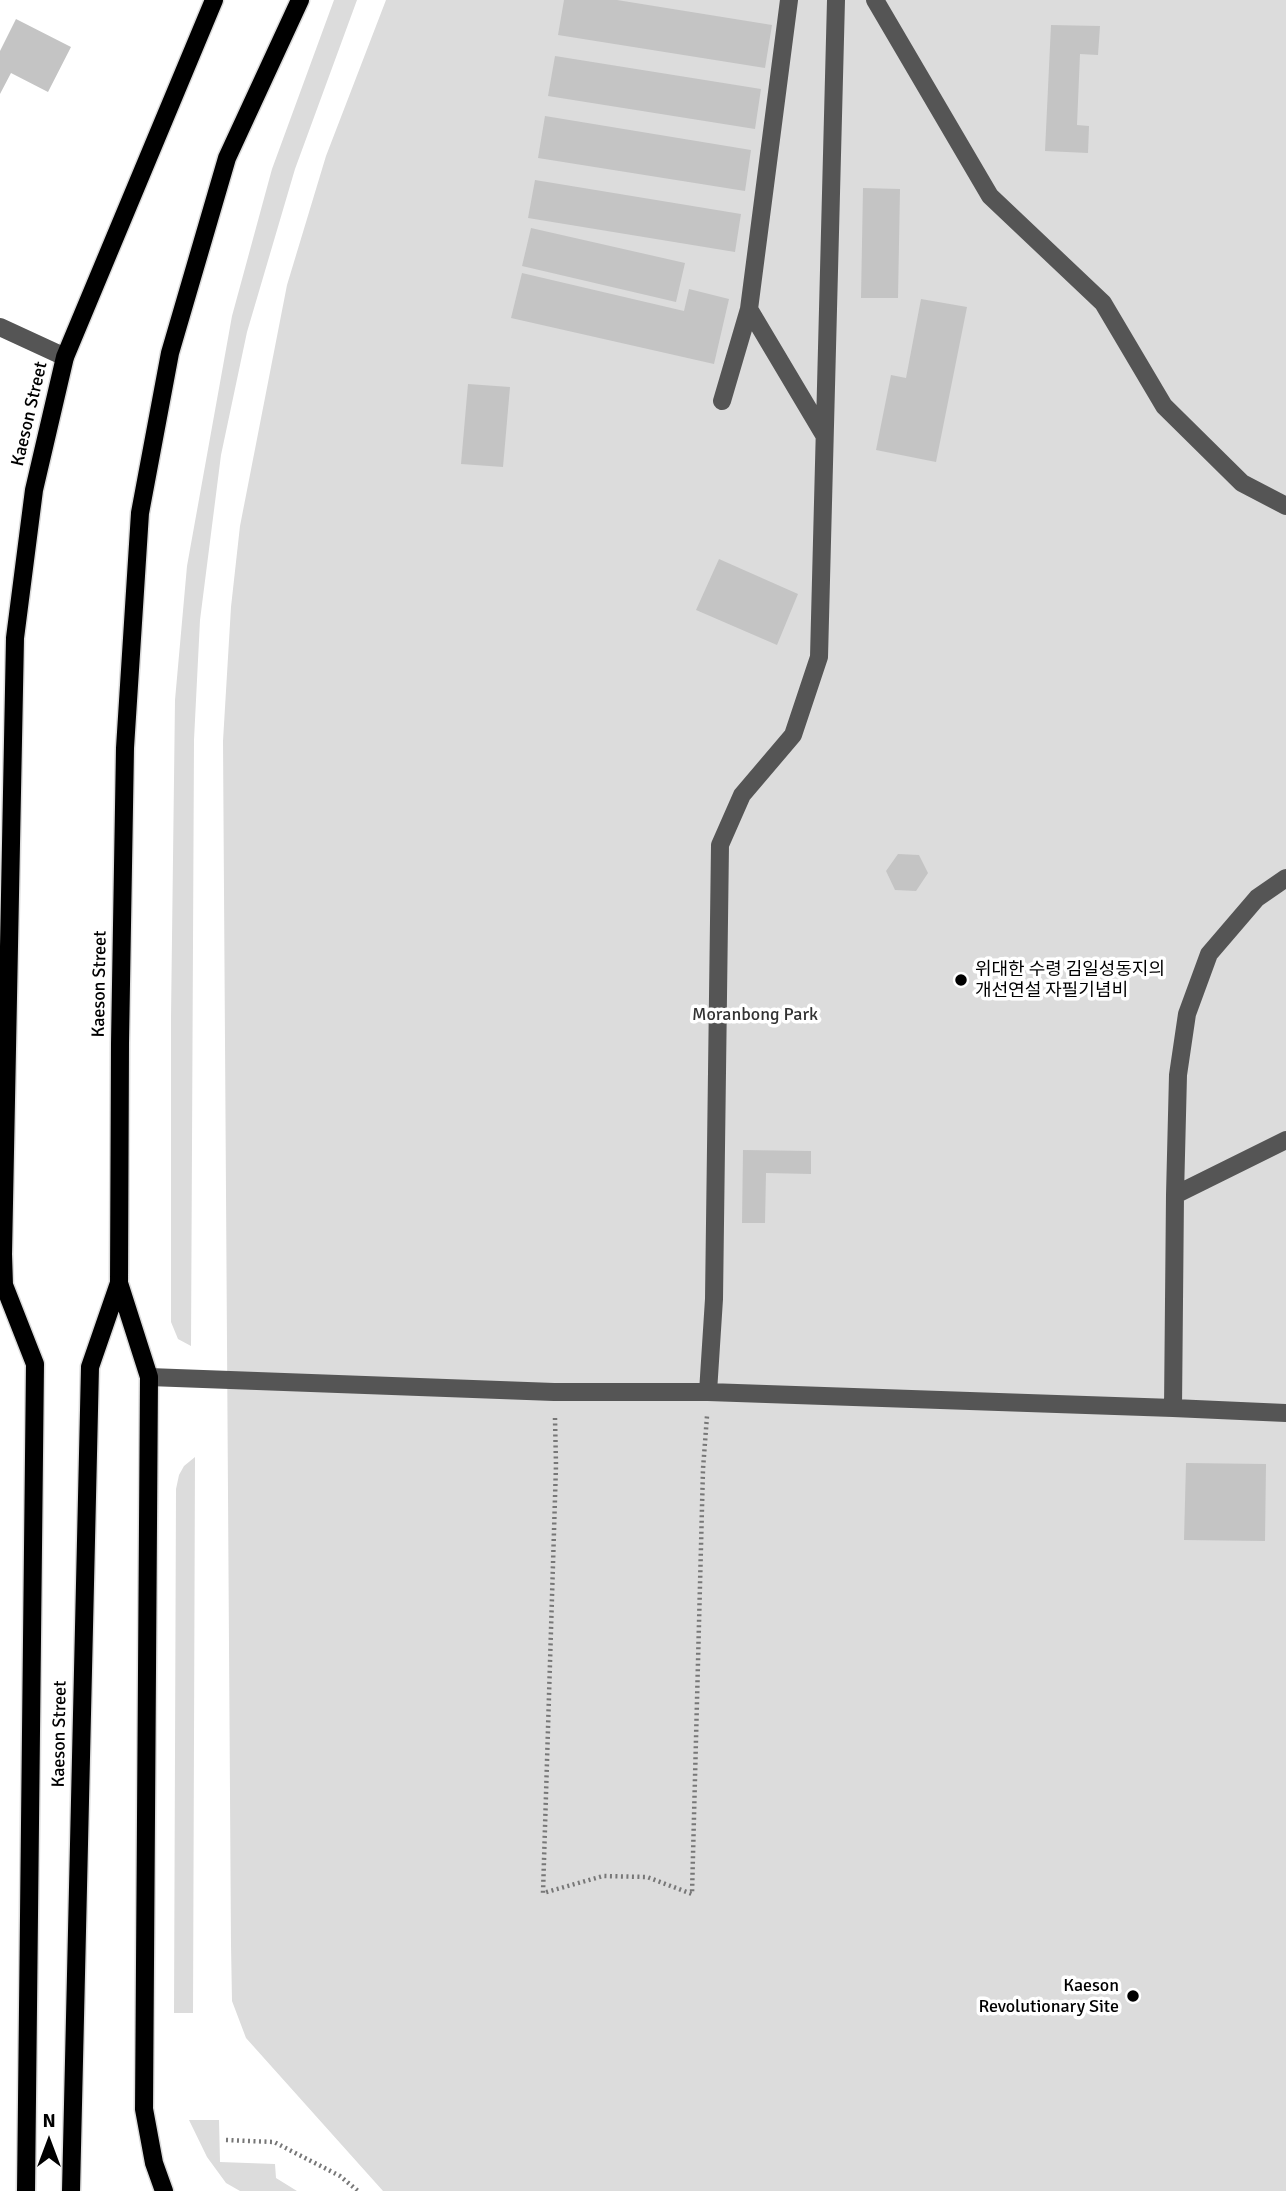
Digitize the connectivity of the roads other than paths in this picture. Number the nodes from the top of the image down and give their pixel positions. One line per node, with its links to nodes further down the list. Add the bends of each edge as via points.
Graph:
1 (214, 0): 8 (main road, Kaeson Street)
2 (300, 0): 16 (main road, Kaeson Street, via 228,158 170,353 140,513 125,748)
3 (789, 0): 6 (street)
4 (835, 0): 10 (street)
5 (875, 0): 11 (street, via 990,196 1103,303 1164,406 1242,483)
6 (749, 309): 9 (street); 10 (street)
7 (0, 327): 8 (street)
8 (65, 357): 15 (main road, Kaeson Street, via 34,490 15,638)
9 (722, 401)
10 (824, 435): 19 (street, via 819,657 793,735 742,795 720,845 715,1299)
11 (1286, 506)
12 (1286, 878): 14 (street, via 1257,898 1209,954 1188,1014 1178,1075)
13 (1286, 1140): 14 (street)
14 (1175, 1195): 20 (street)
15 (2, 1254): 17 (main road, Kaeson Street)
16 (119, 1283): 18 (main road, Kaeson Street); 23 (main road, Kaeson Street, via 90,1367)
17 (2, 1291): 22 (main road, Kaeson Street, via 35,1364)
18 (149, 1377): 19 (street, via 554,1392); 24 (main road, Kaeson Street, via 144,2109)
19 (708, 1392): 20 (street)
20 (1172, 1408): 21 (street)
21 (1286, 1413)
22 (26, 2191)
23 (71, 2191)
24 (164, 2191)

